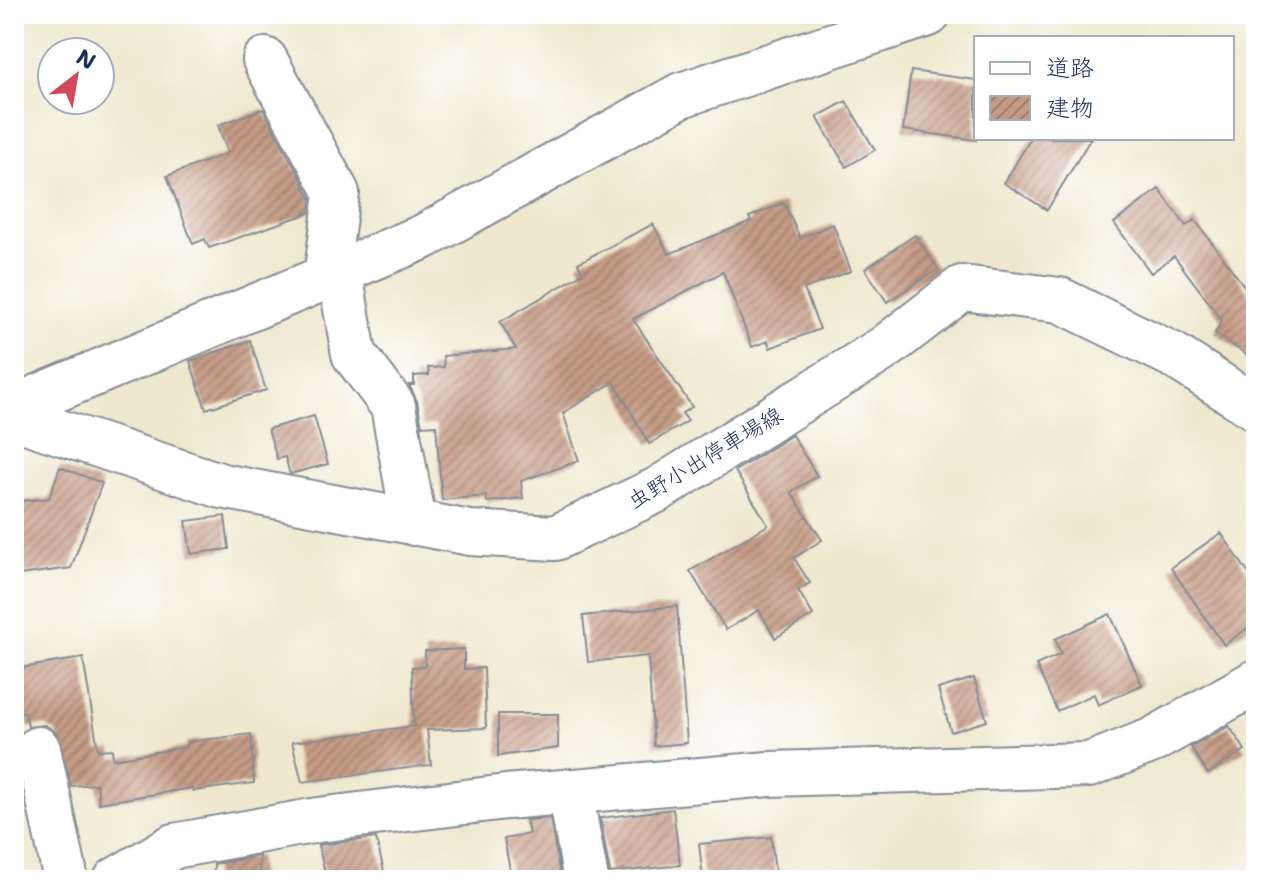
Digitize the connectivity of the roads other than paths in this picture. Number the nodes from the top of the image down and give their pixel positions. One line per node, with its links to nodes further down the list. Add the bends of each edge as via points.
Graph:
1 (928, 14): 3 (street, via 681,95 425,236)
2 (265, 60): 3 (street, via 337,193)
3 (333, 276): 4 (street); 7 (street, via 354,354 393,406)
4 (14, 407)
5 (1256, 408): 7 (street, 虫野小出停車場線, via 1173,355 1060,300 962,288 886,347 657,490 555,538 470,533)
6 (14, 417): 7 (street, 虫野小出停車場線, via 222,486)
7 (414, 523)
8 (1256, 682): 10 (street, via 1153,740 1089,765 769,774)
9 (38, 749): 11 (street)
10 (570, 791): 12 (street, via 318,820 174,846); 13 (street)
11 (66, 880)
12 (116, 880)
13 (586, 880)

